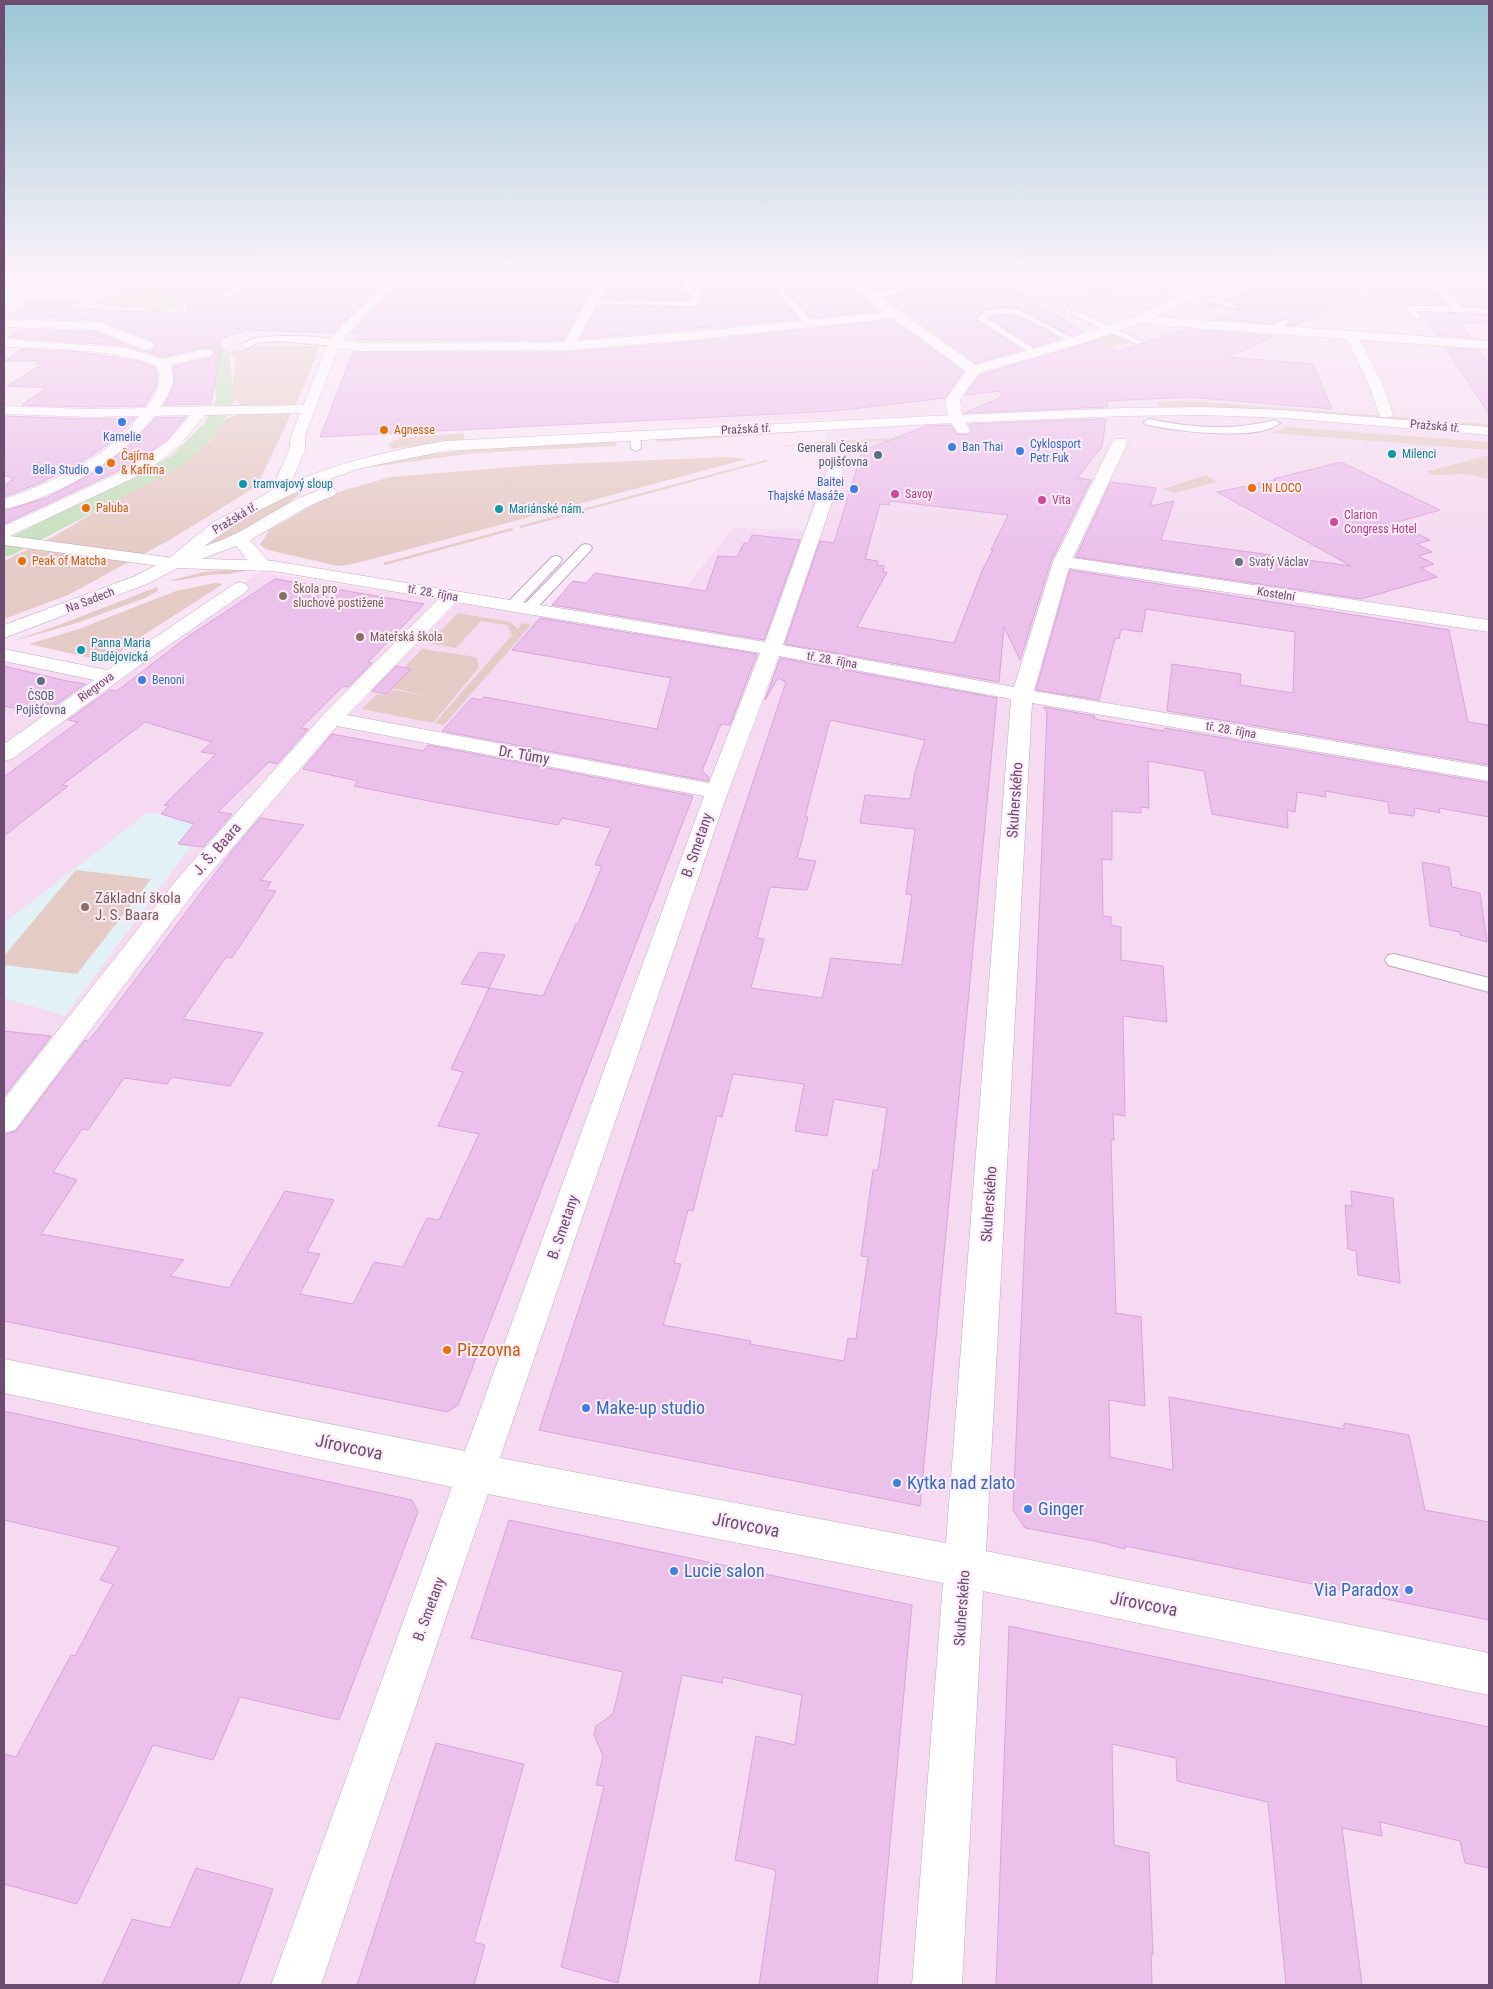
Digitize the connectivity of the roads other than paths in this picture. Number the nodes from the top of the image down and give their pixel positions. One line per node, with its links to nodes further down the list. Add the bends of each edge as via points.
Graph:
1 (167, 369): 9 (street, via 166,387)
2 (324, 369): 6 (street)
3 (978, 369): 5 (street)
4 (1368, 369): 10 (street)
5 (974, 370): 11 (street, via 953,399)
6 (308, 409): 8 (street); 18 (street, via 298,436)
7 (4, 410): 9 (street)
8 (205, 410): 9 (street); 26 (street, via 173,444 140,469)
9 (151, 411): 25 (street, via 131,434 99,459 53,484)
10 (1386, 414)
11 (959, 424): 12 (street, Pražská tř., via 1124,412 1203,411); 13 (street, Pražská tř., via 1275,423); 14 (street, Pražská tř.)
12 (1489, 431)
13 (1489, 439)
14 (636, 441): 17 (street, Pražská tř., via 445,446); 19 (street, Pražská tř.)
15 (1120, 442): 30 (street, Skuherského)
16 (327, 457): 17 (street)
17 (372, 460): 18 (street, Pražská tř.)
18 (311, 461): 20 (street); 23 (street, Pražská tř.); 23 (street); 24 (street)
19 (456, 461)
20 (405, 468)
21 (835, 470): 38 (street, B. Smetany)
22 (347, 486): 24 (street)
23 (278, 493): 31 (street, Pražská tř., via 217,528)
24 (303, 502): 27 (street, Pražská tř.)
25 (4, 504)
26 (6, 537): 31 (street, tř. 28. října, via 38,546)
27 (239, 539): 31 (street, Pražská tř.); 32 (street)
28 (586, 548): 35 (lane)
29 (562, 554): 35 (lane)
30 (1062, 562): 36 (street, Kostelní); 41 (street, Skuherského)
31 (174, 563): 32 (street, tř. 28. října); 37 (street, Na Sadech, via 141,580)
32 (263, 565): 34 (street, tř. 28. října)
33 (240, 588): 40 (street, Riegrova)
34 (452, 596): 35 (street, tř. 28. října); 42 (street, J. Š. Baara)
35 (520, 607): 38 (street, tř. 28. října)
36 (1489, 626)
37 (4, 632)
38 (771, 649): 41 (street, tř. 28. října); 45 (street, B. Smetany)
39 (4, 655): 40 (street)
40 (110, 677): 43 (street, Riegrova)
41 (1022, 695): 44 (street, tř. 28. října); 51 (street, Skuherského)
42 (332, 719): 45 (street, Dr. Tůmy); 48 (street, J. Š. Baara, via 186,884)
43 (4, 754)
44 (1489, 774)
45 (716, 791): 50 (street, B. Smetany)
46 (1394, 960): 47 (lane)
47 (1489, 985)
48 (4, 1121)
49 (4, 1376): 50 (street, Jírovcova)
50 (477, 1473): 51 (street, Jírovcova); 53 (street, B. Smetany)
51 (965, 1568): 52 (street, Jírovcova); 54 (street, Skuherského)
52 (1489, 1674)
53 (296, 1985)
54 (937, 1985)

